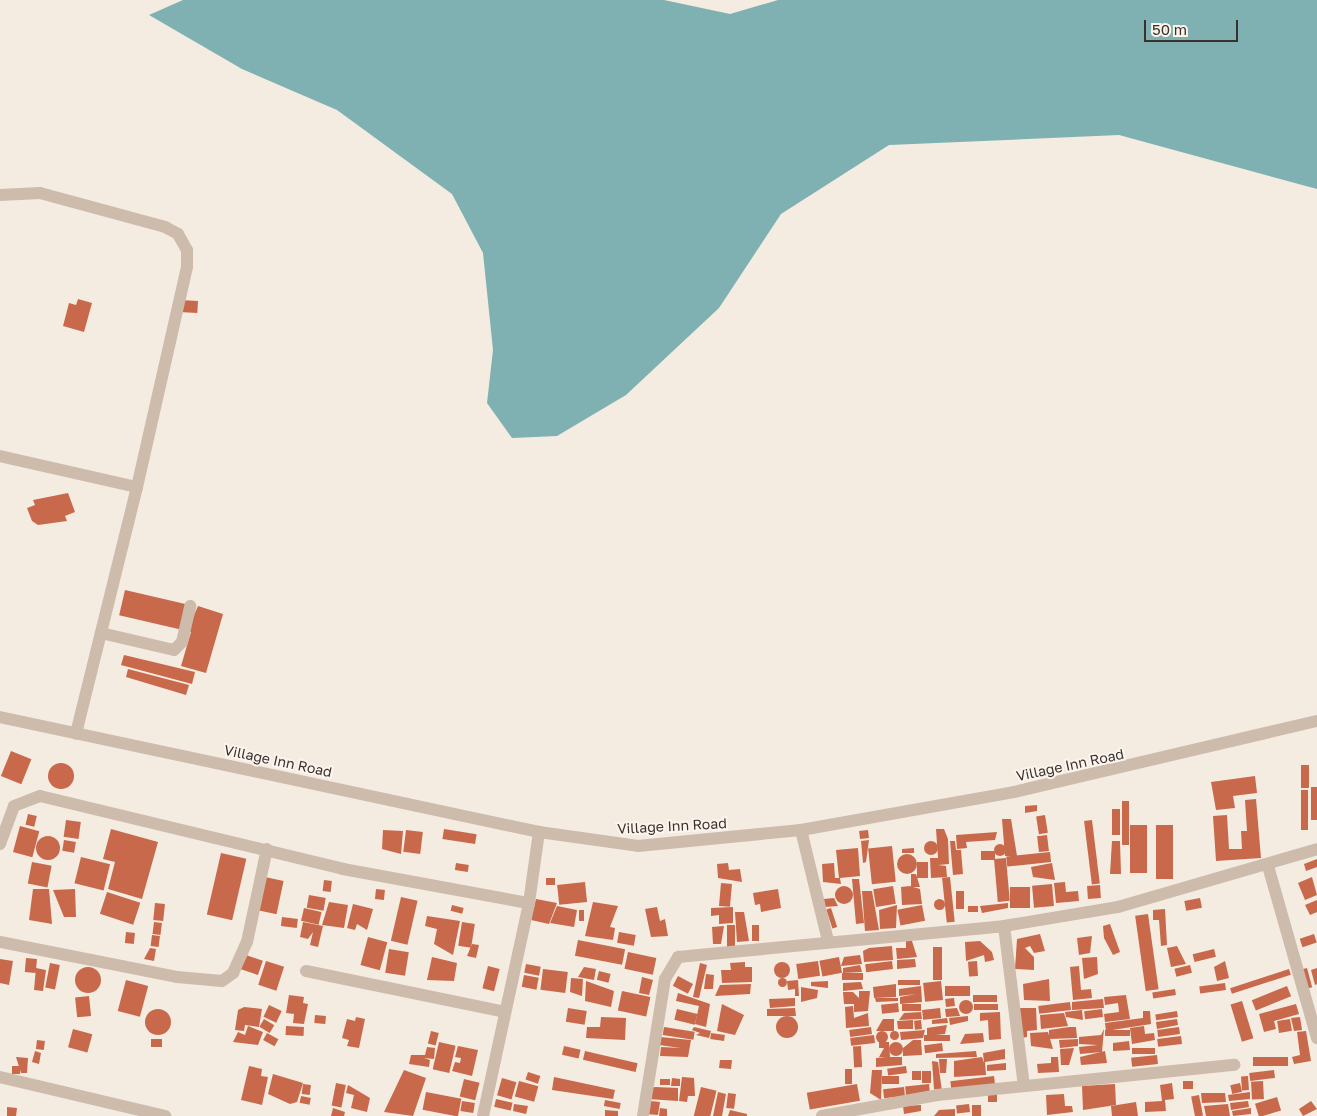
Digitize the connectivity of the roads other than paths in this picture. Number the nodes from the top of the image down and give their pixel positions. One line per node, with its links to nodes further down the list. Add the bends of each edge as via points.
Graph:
1 (0, 195): 3 (street, via 40,193 165,227 178,234 186,250 187,267)
2 (0, 456): 3 (street)
3 (137, 487): 5 (street)
4 (190, 606): 5 (street, via 182,642 174,650)
5 (101, 633): 8 (street)
6 (0, 717): 8 (street, Village Inn Road)
7 (1317, 720): 9 (street, Village Inn Road, via 1098,775)
8 (76, 734): 10 (street, Village Inn Road)
9 (801, 830): 10 (street, Village Inn Road, via 638,846); 17 (street)
10 (539, 832): 15 (street)
11 (0, 844): 12 (street, via 14,806 40,796)
12 (267, 849): 15 (street, via 343,868); 18 (street, via 247,942 233,973 222,981 177,978)
13 (1317, 850): 14 (street)
14 (1268, 866): 16 (street, via 1118,907); 21 (street)
15 (529, 903): 20 (street)
16 (1004, 926): 17 (street); 24 (street)
17 (828, 941): 27 (street, via 684,955 674,960 664,978)
18 (0, 942)
19 (306, 971): 20 (street)
20 (505, 1012): 26 (street)
21 (1317, 1038)
22 (1234, 1065): 24 (street)
23 (0, 1077): 25 (street)
24 (1024, 1086): 28 (street, via 853,1107)
25 (165, 1116)
26 (483, 1116)
27 (643, 1116)
28 (822, 1116)

